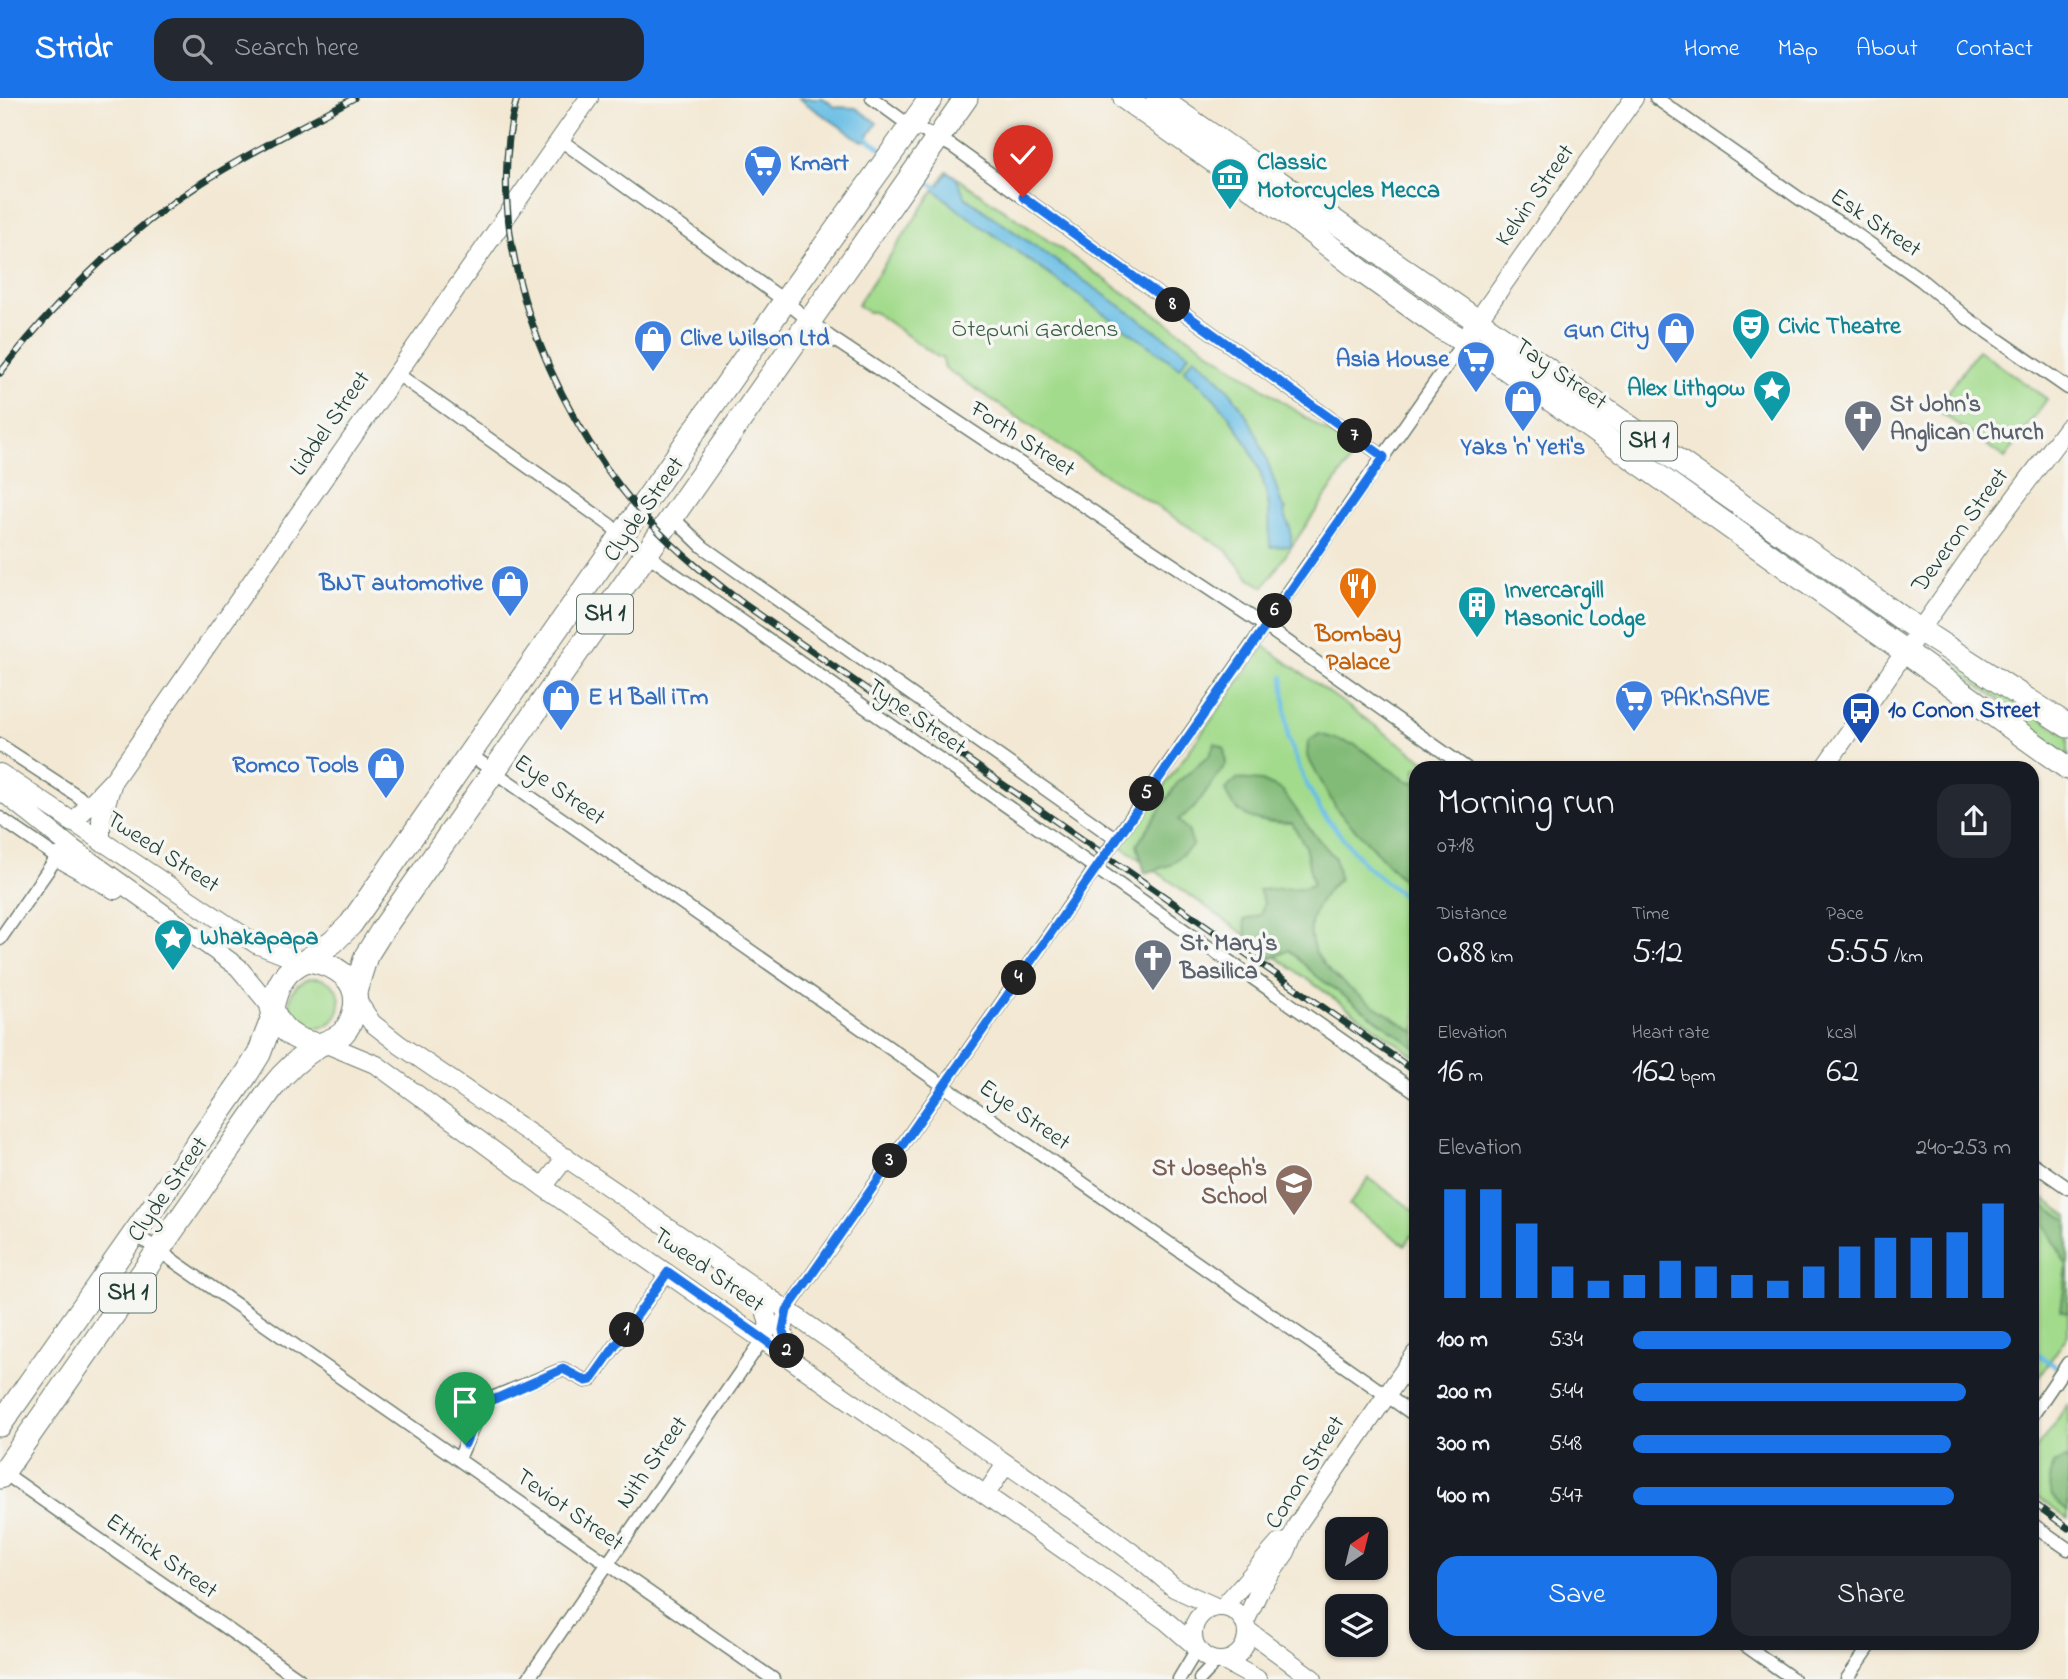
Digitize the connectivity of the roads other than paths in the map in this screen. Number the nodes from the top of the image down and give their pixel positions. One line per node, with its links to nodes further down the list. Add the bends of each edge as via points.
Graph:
1 (589, 98): 8 (main road, Liddel Street)
2 (872, 98): 9 (street)
3 (931, 98): 9 (highway, Clyde Street / SH 1)
4 (966, 98): 10 (highway, Clyde Street / SH 1)
5 (1634, 98): 13 (main road, Kelvin Street)
6 (1656, 98): 16 (street, Esk Street, via 1921,280)
7 (1136, 101): 13 (highway, Tay Street / SH 1); 14 (highway, Tay Street / SH 1)
8 (559, 139): 11 (street, Forth Street); 15 (main road, Liddel Street)
9 (900, 140): 10 (street); 11 (highway, Clyde Street / SH 1)
10 (925, 156): 12 (highway, Clyde Street / SH 1); 18 (street, via 952,146)
11 (785, 301): 12 (street, Forth Street); 20 (highway, Clyde Street / SH 1)
12 (808, 322): 19 (highway, Clyde Street / SH 1); 22 (street, Forth Street)
13 (1477, 322): 14 (main road, Kelvin Street); 23 (highway, Tay Street / SH 1)
14 (1464, 341): 18 (street); 24 (highway, Tay Street / SH 1)
15 (396, 373): 20 (street, Tyne Street); 33 (main road, Liddel Street)
16 (2068, 388)
17 (2068, 427): 23 (main road, Deveron Street)
18 (1384, 457): 22 (street)
19 (672, 517): 21 (highway, Clyde Street / SH 1); 38 (street, Tyne Street, via 703,547)
20 (621, 536): 21 (street, Tyne Street); 27 (highway, Clyde Street / SH 1)
21 (646, 554): 31 (highway, Clyde Street / SH 1); 41 (street, Tyne Street)
22 (1265, 626): 28 (street, Forth Street); 38 (street)
23 (1920, 631): 24 (main road, Deveron Street); 25 (highway, Tay Street / SH 1)
24 (1905, 652): 29 (main road); 30 (highway, Tay Street / SH 1)
25 (2068, 726)
26 (0, 745): 35 (street)
27 (470, 754): 31 (street, Eye Street); 44 (highway, Clyde Street / SH 1, via 351,924)
28 (1456, 761)
29 (1829, 761)
30 (2068, 768)
31 (494, 771): 45 (highway, Clyde Street / SH 1, via 374,943); 48 (street, Eye Street)
32 (0, 773): 37 (main road, Tweed Street)
33 (114, 779): 35 (main road, Liddel Street); 39 (main road, Liddel Street, via 101,820)
34 (0, 790): 42 (main road, Tweed Street)
35 (88, 805): 37 (main road, Liddel Street)
36 (0, 818): 40 (street)
37 (72, 823): 39 (main road, Tweed Street); 42 (main road, via 84,845)
38 (1116, 839): 41 (street)
39 (101, 842): 44 (main road, Tweed Street, via 256,944)
40 (57, 857): 42 (main road, via 109,888); 43 (street)
41 (1095, 868): 48 (street); 49 (street, Tyne Street)
42 (136, 895): 46 (main road, Tweed Street, via 238,967)
43 (0, 939)
44 (305, 961): 45 (highway, via 335,967); 46 (highway, Clyde Street / SH 1, via 279,983)
45 (355, 995): 47 (highway, Clyde Street / SH 1, via 349,1026); 50 (main road, Tweed Street, via 372,1023 386,1034)
46 (273, 1011): 47 (highway, via 285,1032); 54 (highway, Clyde Street / SH 1, via 259,1054)
47 (322, 1044): 52 (main road, Tweed Street, via 377,1065); 55 (highway, Clyde Street / SH 1, via 284,1072)
48 (943, 1085): 58 (street); 63 (street, Eye Street)
49 (1409, 1087)
50 (566, 1157): 52 (main road); 57 (main road, Tweed Street)
51 (2039, 1168): 53 (street)
52 (543, 1187): 56 (main road, Tweed Street)
53 (2068, 1188)
54 (135, 1234): 55 (street, Teviot Street); 66 (highway, Clyde Street / SH 1)
55 (158, 1251): 67 (street, Teviot Street); 69 (highway, Clyde Street / SH 1)
56 (668, 1272): 59 (main road, Tweed Street); 67 (street, via 591,1380 563,1369 492,1398 481,1407)
57 (761, 1293): 58 (main road, Tweed Street); 59 (main road, via 769,1325)
58 (787, 1310): 60 (main road, via 783,1330); 68 (main road, Tweed Street)
59 (763, 1339): 60 (main road, Tweed Street); 74 (street, Nith Street)
60 (789, 1357): 70 (main road, Tweed Street)
61 (1409, 1363): 63 (main road, Conon Street)
62 (2068, 1363): 64 (street)
63 (1387, 1395): 65 (street, Eye Street); 71 (main road, Conon Street)
64 (2039, 1406)
65 (1409, 1411)
66 (0, 1425)
67 (459, 1459): 74 (street, Teviot Street)
68 (1006, 1464): 70 (main road); 75 (main road, Tweed Street, via 1138,1557 1174,1588)
69 (1, 1473): 81 (street, Ettrick Street)
70 (986, 1494): 77 (main road, Tweed Street, via 1165,1620)
71 (1297, 1525): 75 (main road); 76 (main road, Conon Street, via 1286,1552 1260,1589)
72 (2039, 1529): 73 (street)
73 (2068, 1549)
74 (609, 1564): 82 (street, Nith Street); 83 (street, Teviot Street)
75 (1219, 1607): 76 (main road, via 1236,1612); 77 (main road, via 1196,1622)
76 (1246, 1626): 80 (main road, Conon Street, via 1248,1637 1242,1651); 87 (main road)
77 (1196, 1647): 80 (main road); 84 (street)
78 (1751, 1650): 88 (street)
79 (1867, 1650): 89 (street)
80 (1220, 1662): 85 (street); 86 (main road)
81 (299, 1679)
82 (528, 1679)
83 (773, 1679)
84 (1179, 1679)
85 (1200, 1679)
86 (1258, 1679)
87 (1313, 1679)
88 (1793, 1679)
89 (1847, 1679)

